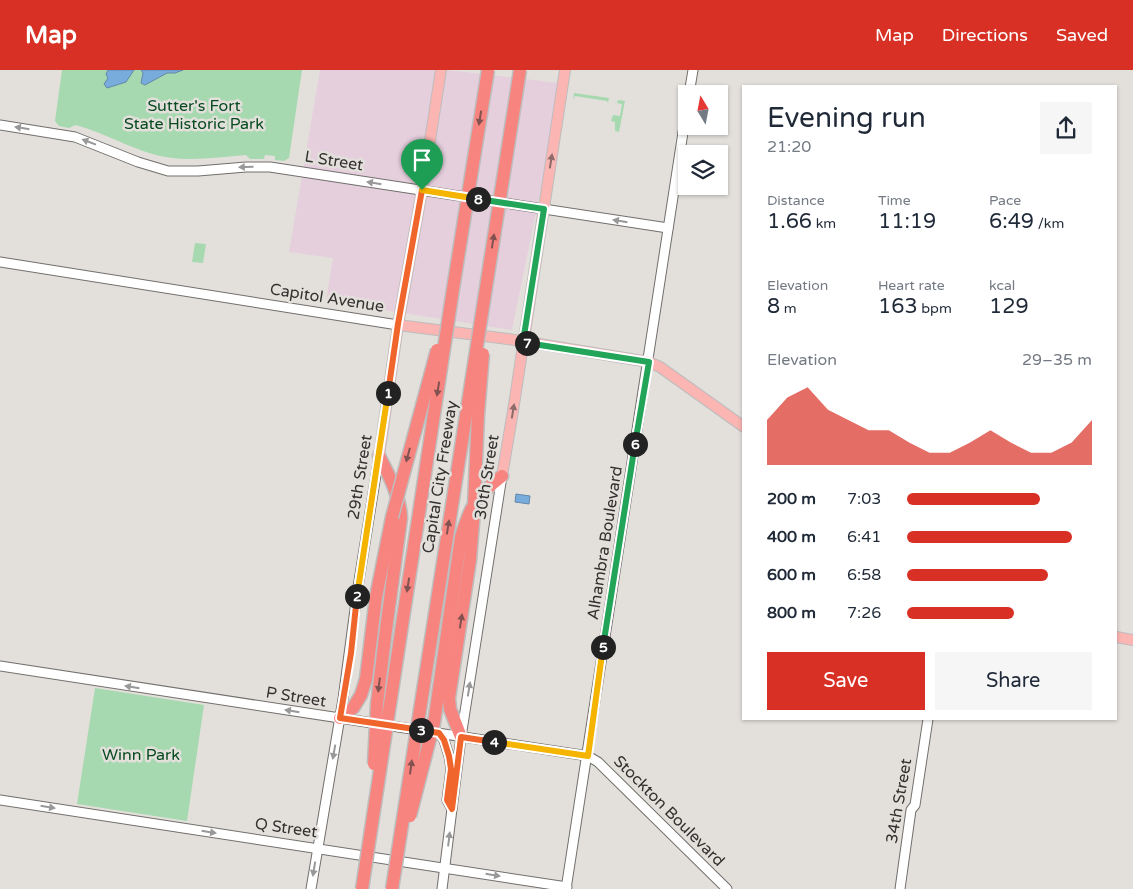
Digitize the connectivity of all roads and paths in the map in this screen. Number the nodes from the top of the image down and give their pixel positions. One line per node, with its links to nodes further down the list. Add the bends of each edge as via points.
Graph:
1 (441, 70): 9 (main road, 29th Street)
2 (488, 70): 13 (highway, Capital City Freeway, one-way to 13, bridge)
3 (520, 70): 14 (highway, Capital City Freeway, one-way to 3, bridge)
4 (565, 70): 10 (main road, 30th Street, one-way to 4)
5 (693, 70): 6 (main road)
6 (690, 85)
7 (0, 125): 9 (main road, L Street, one-way to 7, via 270,167 168,171 75,137)
8 (683, 135): 11 (main road, Alhambra Boulevard)
9 (422, 190): 10 (main road, L Street); 15 (main road, 29th Street)
10 (544, 209): 11 (main road, L Street, one-way to 10); 16 (main road, 30th Street)
11 (668, 228): 17 (main road, Alhambra Boulevard)
12 (0, 262): 15 (main road, Capitol Avenue)
13 (453, 289): 24 (highway, one-way to 24, bridge, via 398,496 376,597 362,695); 31 (highway, Capital City Freeway, one-way to 31, bridge)
14 (486, 289): 27 (highway, one-way to 14, bridge, via 449,698 472,541); 33 (highway, Capital City Freeway, one-way to 14, bridge)
15 (398, 324): 16 (main road, Capitol Avenue); 19 (main road, 29th Street)
16 (523, 342): 17 (main road, Capitol Avenue); 20 (main road, 30th Street, one-way to 16)
17 (649, 362): 18 (main road); 28 (main road, Alhambra Boulevard)
18 (742, 426)
19 (379, 456): 24 (main road, 29th Street); 31 (highway, one-way to 31, bridge, via 394,485 401,518 376,704)
20 (502, 476): 26 (highway, via 478,498 469,512 461,537); 27 (main road, 30th Street, one-way to 20)
21 (1117, 638): 22 (main road)
22 (1133, 640)
23 (0, 666): 24 (main road, P Street, one-way to 23)
24 (340, 718): 26 (main road, P Street); 32 (main road, 29th Street, one-way to 32)
25 (928, 720): 41 (main road, 34th Street)
26 (436, 728): 27 (main road, P Street); 30 (main road, via 449,756 451,769 447,800); 33 (highway, bridge)
27 (461, 737): 28 (main road, P Street); 30 (main road, 30th Street)
28 (588, 756): 35 (main road, Alhambra Boulevard); 40 (main road, Stockton Boulevard, via 598,762)
29 (0, 800): 32 (main road, Q Street, one-way to 32)
30 (452, 809): 34 (main road, 30th Street, one-way to 30)
31 (372, 819): 37 (highway, Capital City Freeway, bridge)
32 (317, 848): 34 (main road, Q Street); 36 (main road, 29th Street, one-way to 36)
33 (398, 850): 38 (highway, Capital City Freeway, bridge)
34 (445, 868): 35 (main road, Q Street, one-way to 35); 39 (main road, 30th Street)
35 (566, 888)
36 (311, 889)
37 (362, 889)
38 (392, 889)
39 (442, 889)
40 (727, 889)
41 (900, 889)

